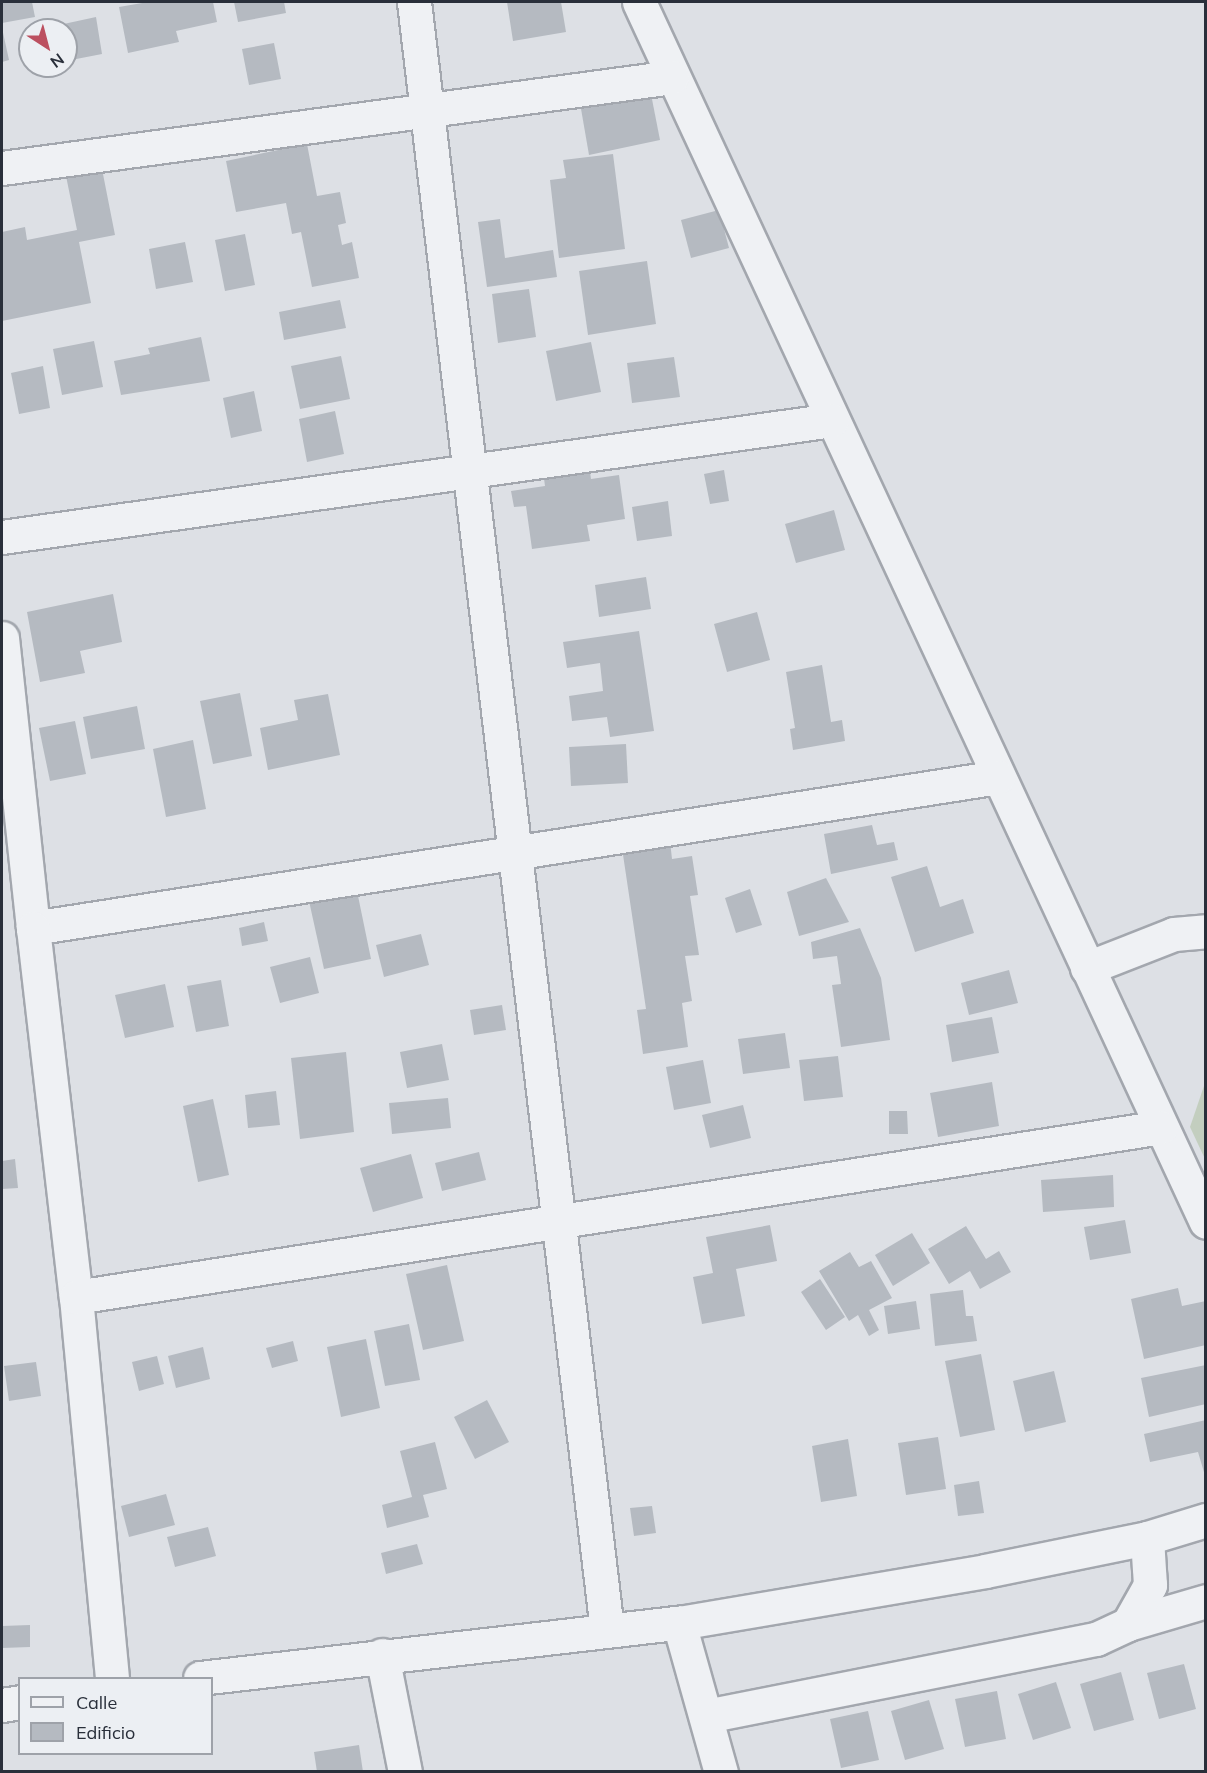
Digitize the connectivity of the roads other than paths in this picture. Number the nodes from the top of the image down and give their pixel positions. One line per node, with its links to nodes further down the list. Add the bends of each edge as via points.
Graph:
1 (414, 2): 4 (street)
2 (639, 2): 3 (street)
3 (672, 77): 4 (street); 6 (street)
4 (428, 110): 5 (street); 7 (street)
5 (2, 168)
6 (832, 420): 7 (street); 10 (street)
7 (470, 471): 8 (street); 11 (street)
8 (2, 537)
9 (2, 638): 12 (street)
10 (998, 777): 11 (street); 14 (street)
11 (515, 853): 12 (street); 16 (street)
12 (33, 928): 18 (street)
13 (1206, 930): 14 (street, via 1174,934)
14 (1087, 968): 15 (street)
15 (1161, 1127): 16 (street); 17 (street)
16 (560, 1222): 18 (street); 24 (street)
17 (1206, 1222)
18 (76, 1297): 26 (street)
19 (1206, 1520): 20 (street)
20 (1147, 1538): 22 (street, via 985,1571); 23 (street, via 1150,1585)
21 (1206, 1601): 23 (street)
22 (679, 1623): 24 (street); 30 (street)
23 (1128, 1624): 30 (street, via 1096,1639)
24 (608, 1630): 25 (street)
25 (382, 1655): 27 (street); 31 (street)
26 (112, 1677)
27 (208, 1677)
28 (18, 1702): 29 (street)
29 (2, 1705)
30 (706, 1716): 32 (street)
31 (405, 1772)
32 (722, 1772)

